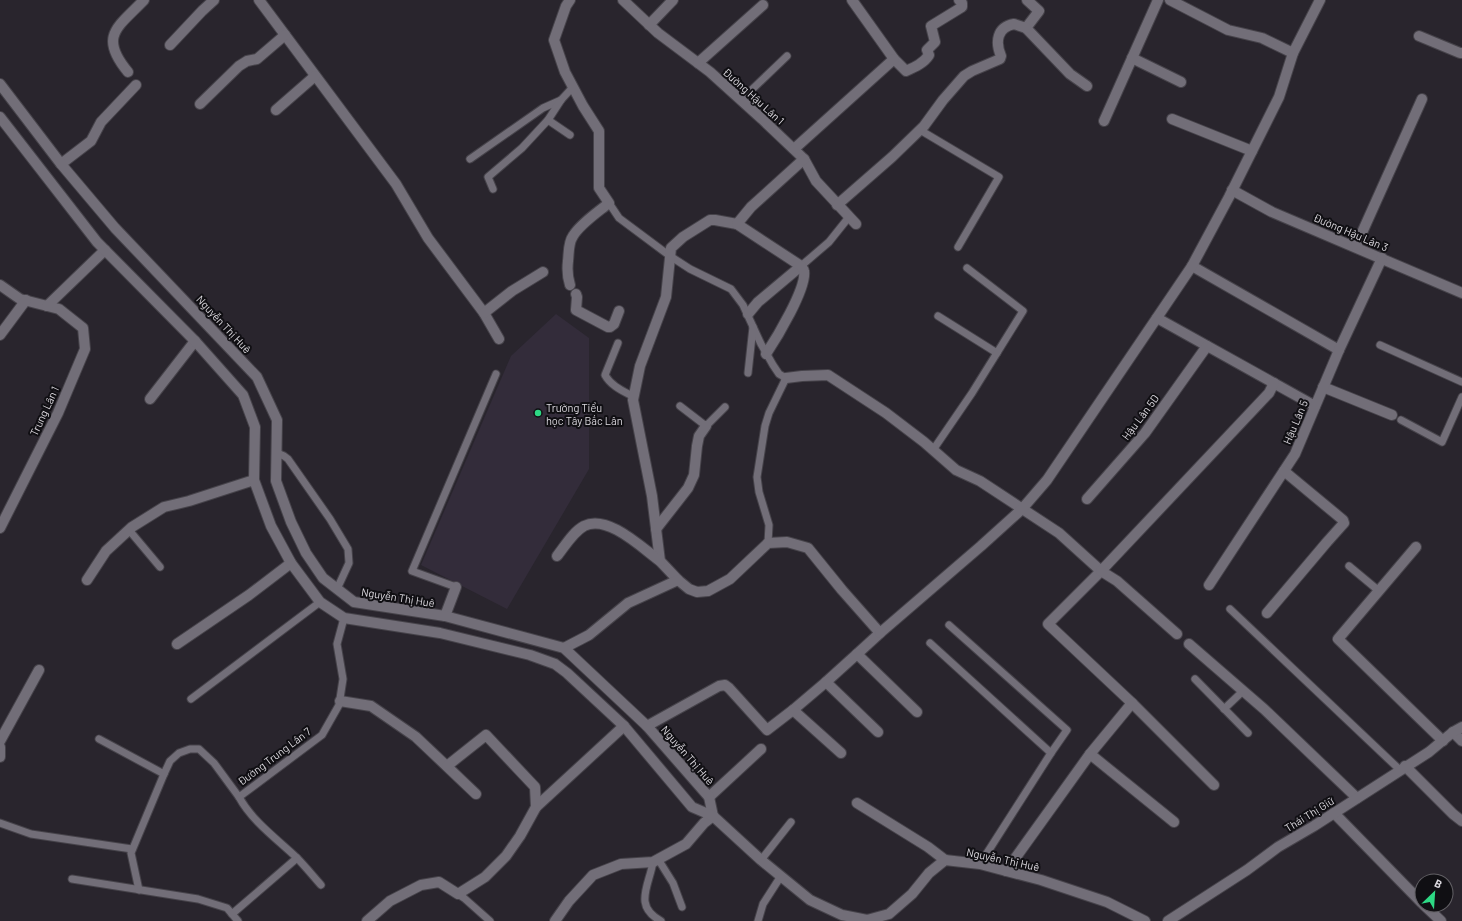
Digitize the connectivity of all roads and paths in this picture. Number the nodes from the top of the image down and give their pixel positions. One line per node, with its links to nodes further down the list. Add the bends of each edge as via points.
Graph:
1 (144, 0): 25 (street, via 118,27 112,39 116,56)
2 (214, 0): 18 (street)
3 (259, 0): 16 (street)
4 (570, 0): 31 (street, via 554,40)
5 (623, 0): 14 (street, Đường Hậu Lân 1)
6 (673, 0): 14 (street)
7 (852, 0): 23 (street)
8 (959, 0): 23 (street, via 962,7 931,26 935,42 927,50 927,59 906,71)
9 (1027, 0): 15 (street, via 1039,11)
10 (1158, 0): 22 (street)
11 (1170, 0): 19 (street, via 1228,30 1262,38)
12 (1320, 0): 19 (street)
13 (766, 2): 24 (street)
14 (649, 25): 24 (street, Đường Hậu Lân 1)
15 (1026, 28): 30 (street, via 1070,74); 41 (street, via 1014,24 1006,27 998,38 1000,58 964,76)
16 (285, 35): 26 (street); 35 (street, via 257,59 239,66)
17 (1419, 36): 20 (street)
18 (170, 45)
19 (1293, 53): 44 (street, via 1279,97)
20 (1462, 53)
21 (787, 56): 34 (lane)
22 (1132, 58): 27 (street); 40 (street)
23 (894, 59): 43 (street)
24 (698, 63): 34 (street, Đường Hậu Lân 1)
25 (128, 72)
26 (316, 76): 36 (street); 70 (street, via 396,184 428,238)
27 (1181, 82)
28 (0, 84): 47 (street, Nguyễn Thị Huê)
29 (136, 85): 47 (street, via 101,122 91,141)
30 (1087, 86)
31 (573, 87): 33 (lane); 50 (street, via 599,131 599,188)
32 (1422, 99): 54 (street)
33 (561, 100): 39 (lane); 45 (lane, via 543,108)
34 (741, 100): 43 (street, Đường Hậu Lân 1)
35 (200, 104)
36 (276, 110)
37 (0, 117): 56 (street)
38 (1172, 119): 44 (street)
39 (548, 120): 42 (lane); 48 (lane, via 522,148 488,177)
40 (1104, 121)
41 (920, 130): 51 (street); 55 (lane, via 999,177)
42 (570, 135)
43 (794, 149): 46 (street, Đường Hậu Lân 1)
44 (1252, 151): 49 (street)
45 (470, 159)
46 (804, 159): 51 (street, Đường Hậu Lân 1, via 816,181); 53 (street, via 751,207)
47 (61, 164): 99 (street, Nguyễn Thị Huê, via 115,228 257,377 278,420)
48 (493, 189)
49 (1232, 190): 54 (street, Đường Hậu Lân 3, via 1272,212); 60 (street)
50 (609, 203): 57 (lane, via 619,218); 64 (street, via 572,237 567,271)
51 (838, 205): 52 (street, Đường Hậu Lân 1)
52 (852, 220): 59 (lane)
53 (737, 224): 57 (street, via 710,220 674,244); 59 (street)
54 (1356, 246): 58 (street, Đường Hậu Lân 3)
55 (958, 247)
56 (105, 250): 68 (street); 77 (street)
57 (670, 256): 71 (lane, via 731,289); 90 (street, via 666,297 640,366)
58 (1382, 258): 65 (street, Đường Hậu Lân 3); 81 (street, Hậu Lân 5)
59 (801, 266): 71 (street, via 758,302); 83 (street, via 804,272 794,306)
60 (1192, 266): 73 (street); 81 (street)
61 (967, 268): 82 (lane, via 1023,311)
62 (543, 272): 70 (street, via 512,291)
63 (0, 285): 67 (street, via 20,299)
64 (570, 285)
65 (1462, 293)
66 (576, 294): 69 (street, via 576,310 608,327 614,324)
67 (26, 300): 68 (street); 75 (street)
68 (47, 306): 104 (street, Trung Lân 1, via 59,309 83,328 85,349 58,413)
69 (619, 311)
70 (484, 313): 76 (street)
71 (748, 314): 74 (lane)
72 (938, 316): 82 (lane)
73 (1157, 318): 80 (street); 103 (street, via 1047,480)
74 (753, 327): 83 (lane); 84 (lane)
75 (0, 335)
76 (499, 339)
77 (195, 341): 92 (street); 101 (street, via 243,395 255,427)
78 (618, 343): 90 (lane, via 605,375 607,380)
79 (1380, 345): 87 (lane)
80 (1207, 346): 88 (street); 102 (street, Hậu Lân 5D, via 1145,434)
81 (1339, 350): 89 (street, Hậu Lân 5)
82 (997, 353): 98 (lane)
83 (766, 354): 86 (lane, via 779,374)
84 (748, 373)
85 (496, 374): 118 (lane, via 412,571)
86 (786, 378): 98 (street, via 828,375 886,413); 107 (lane, via 765,426 757,477 769,525)
87 (1462, 382)
88 (1274, 383): 94 (street); 114 (street, via 1269,393)
89 (1323, 387): 94 (street, Hậu Lân 5); 96 (street)
90 (634, 397): 105 (street)
91 (1462, 397): 96 (lane, via 1442,442)
92 (150, 399)
93 (680, 406): 97 (lane)
94 (1315, 406): 100 (street, Hậu Lân 5, via 1295,454)
95 (725, 407): 97 (lane)
96 (1396, 417)
97 (706, 426): 105 (street, via 699,436 692,481)
98 (934, 450): 103 (street, via 956,470 980,481)
99 (277, 453): 119 (street, Nguyễn Thị Huê, via 276,482 290,522 323,578); 119 (lane, via 288,460 348,549 349,563)
100 (1284, 471): 117 (street, Hậu Lân 5); 123 (street, via 1344,523)
101 (254, 480): 106 (street, via 164,507); 111 (street, via 271,526)
102 (1088, 499)
103 (1022, 509): 114 (street, via 1059,533); 128 (street)
104 (0, 528)
105 (656, 529): 110 (street)
106 (128, 530): 113 (lane); 115 (street, via 106,551)
107 (768, 543): 116 (street, via 730,579 708,591 697,592); 128 (street, via 787,542 808,548)
108 (1416, 547): 120 (street)
109 (557, 556): 110 (street, via 585,526 605,524)
110 (660, 561): 116 (street)
111 (291, 563): 121 (street); 131 (street)
112 (1349, 566): 120 (lane)
113 (160, 567)
114 (1101, 571): 129 (street, via 1117,580); 141 (street, via 1048,624)
115 (87, 580)
116 (678, 580): 133 (street, via 628,602 589,635)
117 (1209, 585)
118 (456, 587): 124 (street)
119 (337, 589): 124 (street, Nguyễn Thị Huê, via 354,602)
120 (1379, 591): 152 (street, via 1338,639)
121 (320, 602): 125 (street); 139 (lane)
122 (1230, 609): 161 (lane)
123 (1267, 613)
124 (445, 616): 127 (street); 133 (street, Nguyễn Thị Huê)
125 (344, 618): 127 (street); 140 (lane, Đường Trung Lân 7, via 337,644 343,679)
126 (949, 625): 157 (lane, via 1068,730)
127 (440, 633): 145 (street, via 530,655 555,664)
128 (880, 633): 134 (street)
129 (1177, 634)
130 (930, 643): 157 (lane)
131 (177, 644)
132 (1189, 644): 138 (street)
133 (564, 648): 146 (street, Nguyễn Thị Huê)
134 (857, 654): 137 (street); 144 (street)
135 (39, 670): 151 (street)
136 (1195, 679): 142 (lane)
137 (826, 682): 143 (street); 148 (street)
138 (1243, 691): 142 (lane); 167 (street)
139 (191, 699)
140 (340, 701): 160 (street, via 371,706 416,737); 165 (lane, Đường Trung Lân 7, via 322,735)
141 (1132, 703): 158 (street); 163 (street)
142 (1224, 709): 149 (lane)
143 (793, 710): 146 (street, via 767,730 725,685); 156 (street)
144 (917, 712)
145 (624, 726): 169 (street); 171 (street, via 692,807)
146 (647, 726): 166 (street, Nguyễn Thị Huê)
147 (1458, 729): 152 (street, Thái Thị Giữ); 153 (street)
148 (878, 732)
149 (1248, 733)
150 (99, 739): 162 (lane)
151 (0, 741)
152 (1443, 741): 161 (street, Thái Thị Giữ)
153 (1462, 741)
154 (0, 747): 159 (street)
155 (760, 749): 166 (street)
156 (841, 753)
157 (1051, 753): 181 (lane)
158 (1090, 754): 174 (street); 182 (street)
159 (0, 757)
160 (447, 766): 164 (street); 169 (street, via 486,735 535,788)
161 (1402, 768): 167 (street, Thái Thị Giữ); 172 (street)
162 (164, 774): 165 (lane, via 170,761 179,753 200,749 214,763); 176 (lane)
163 (1214, 785)
164 (476, 794)
165 (239, 797): 177 (lane, Đường Trung Lân 7, via 243,805 268,832)
166 (709, 797): 171 (street, Nguyễn Thị Huê)
167 (1357, 798): 170 (street, Thái Thị Giữ)
168 (857, 803): 180 (street, via 928,846)
169 (536, 807): 187 (street, via 506,856 485,877)
170 (1334, 813): 188 (street); 199 (street, Thái Thị Giữ, via 1278,847)
171 (713, 816): 178 (street, via 686,844); 179 (street)
172 (1462, 821)
173 (791, 822): 179 (lane)
174 (1174, 822)
175 (0, 823): 176 (lane, via 31,834)
176 (132, 850): 186 (lane)
177 (297, 858): 185 (lane, Đường Trung Lân 7); 191 (lane)
178 (656, 860): 189 (lane, via 673,883); 195 (street, via 620,864 593,875); 196 (lane, via 644,896 644,904 649,913)
179 (761, 860): 183 (street)
180 (946, 860): 181 (street, Nguyễn Thị Huê); 183 (street, via 929,872 912,894 889,914 867,920 842,915 810,900)
181 (980, 864): 182 (street, Nguyễn Thị Huê)
182 (1006, 871): 198 (street, Nguyễn Thị Huê, via 1107,902)
183 (782, 876): 197 (lane, via 763,904)
184 (72, 879): 186 (lane)
185 (321, 885)
186 (139, 890): 191 (lane, via 198,899 227,908)
187 (458, 894): 193 (street, via 439,882 421,885 390,901); 194 (lane)
188 (1414, 895)
189 (682, 908)
190 (1432, 913): 200 (street)
191 (232, 914): 192 (lane)
192 (238, 921)
193 (367, 921)
194 (490, 921)
195 (555, 921)
196 (660, 921)
197 (758, 921)
198 (1145, 921)
199 (1168, 921)
200 (1441, 921)

